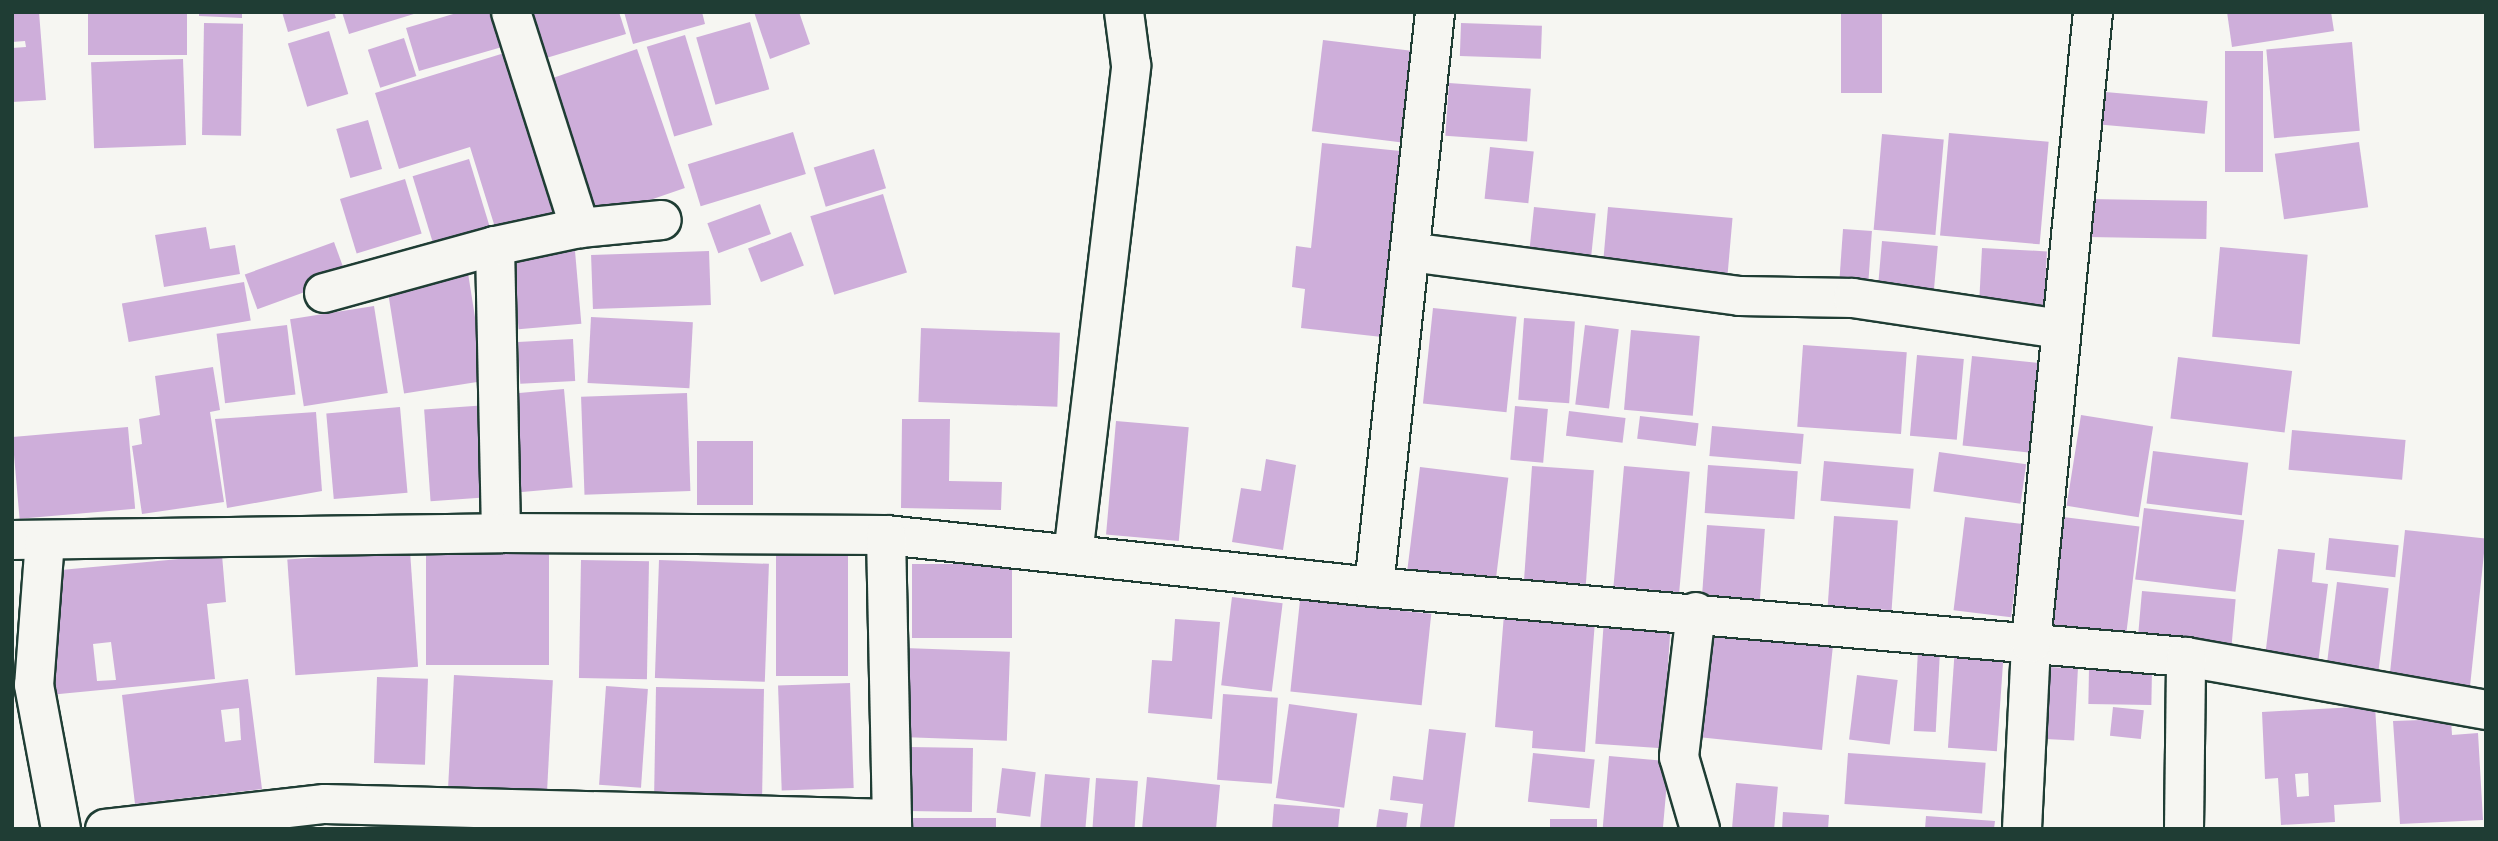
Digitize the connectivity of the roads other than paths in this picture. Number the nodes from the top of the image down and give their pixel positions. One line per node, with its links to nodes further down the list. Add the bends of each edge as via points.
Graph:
1 (511, 12): 6 (street)
2 (1124, 12): 14 (street, via 1130,65)
3 (1435, 12): 8 (street)
4 (2093, 12): 10 (street)
5 (662, 220): 6 (street)
6 (580, 228): 7 (street)
7 (495, 246): 9 (street); 11 (street)
8 (1409, 252): 10 (street, via 1740,296 1853,298); 15 (street)
9 (324, 293)
10 (2061, 329): 17 (street)
11 (501, 533): 12 (street); 13 (street)
12 (886, 535): 14 (street); 21 (street)
13 (29, 540): 22 (street, via 34,685)
14 (1073, 555): 15 (street)
15 (1374, 587): 16 (street)
16 (1696, 612): 17 (street); 24 (street, via 1679,757)
17 (2031, 643): 18 (street); 25 (street)
18 (2186, 657): 19 (street); 26 (street)
19 (2486, 710)
20 (602, 821): 21 (street); 23 (street, via 325,804)
21 (892, 824)
22 (61, 829)
23 (105, 829)
24 (1700, 829)
25 (2022, 829)
26 (2184, 829)

